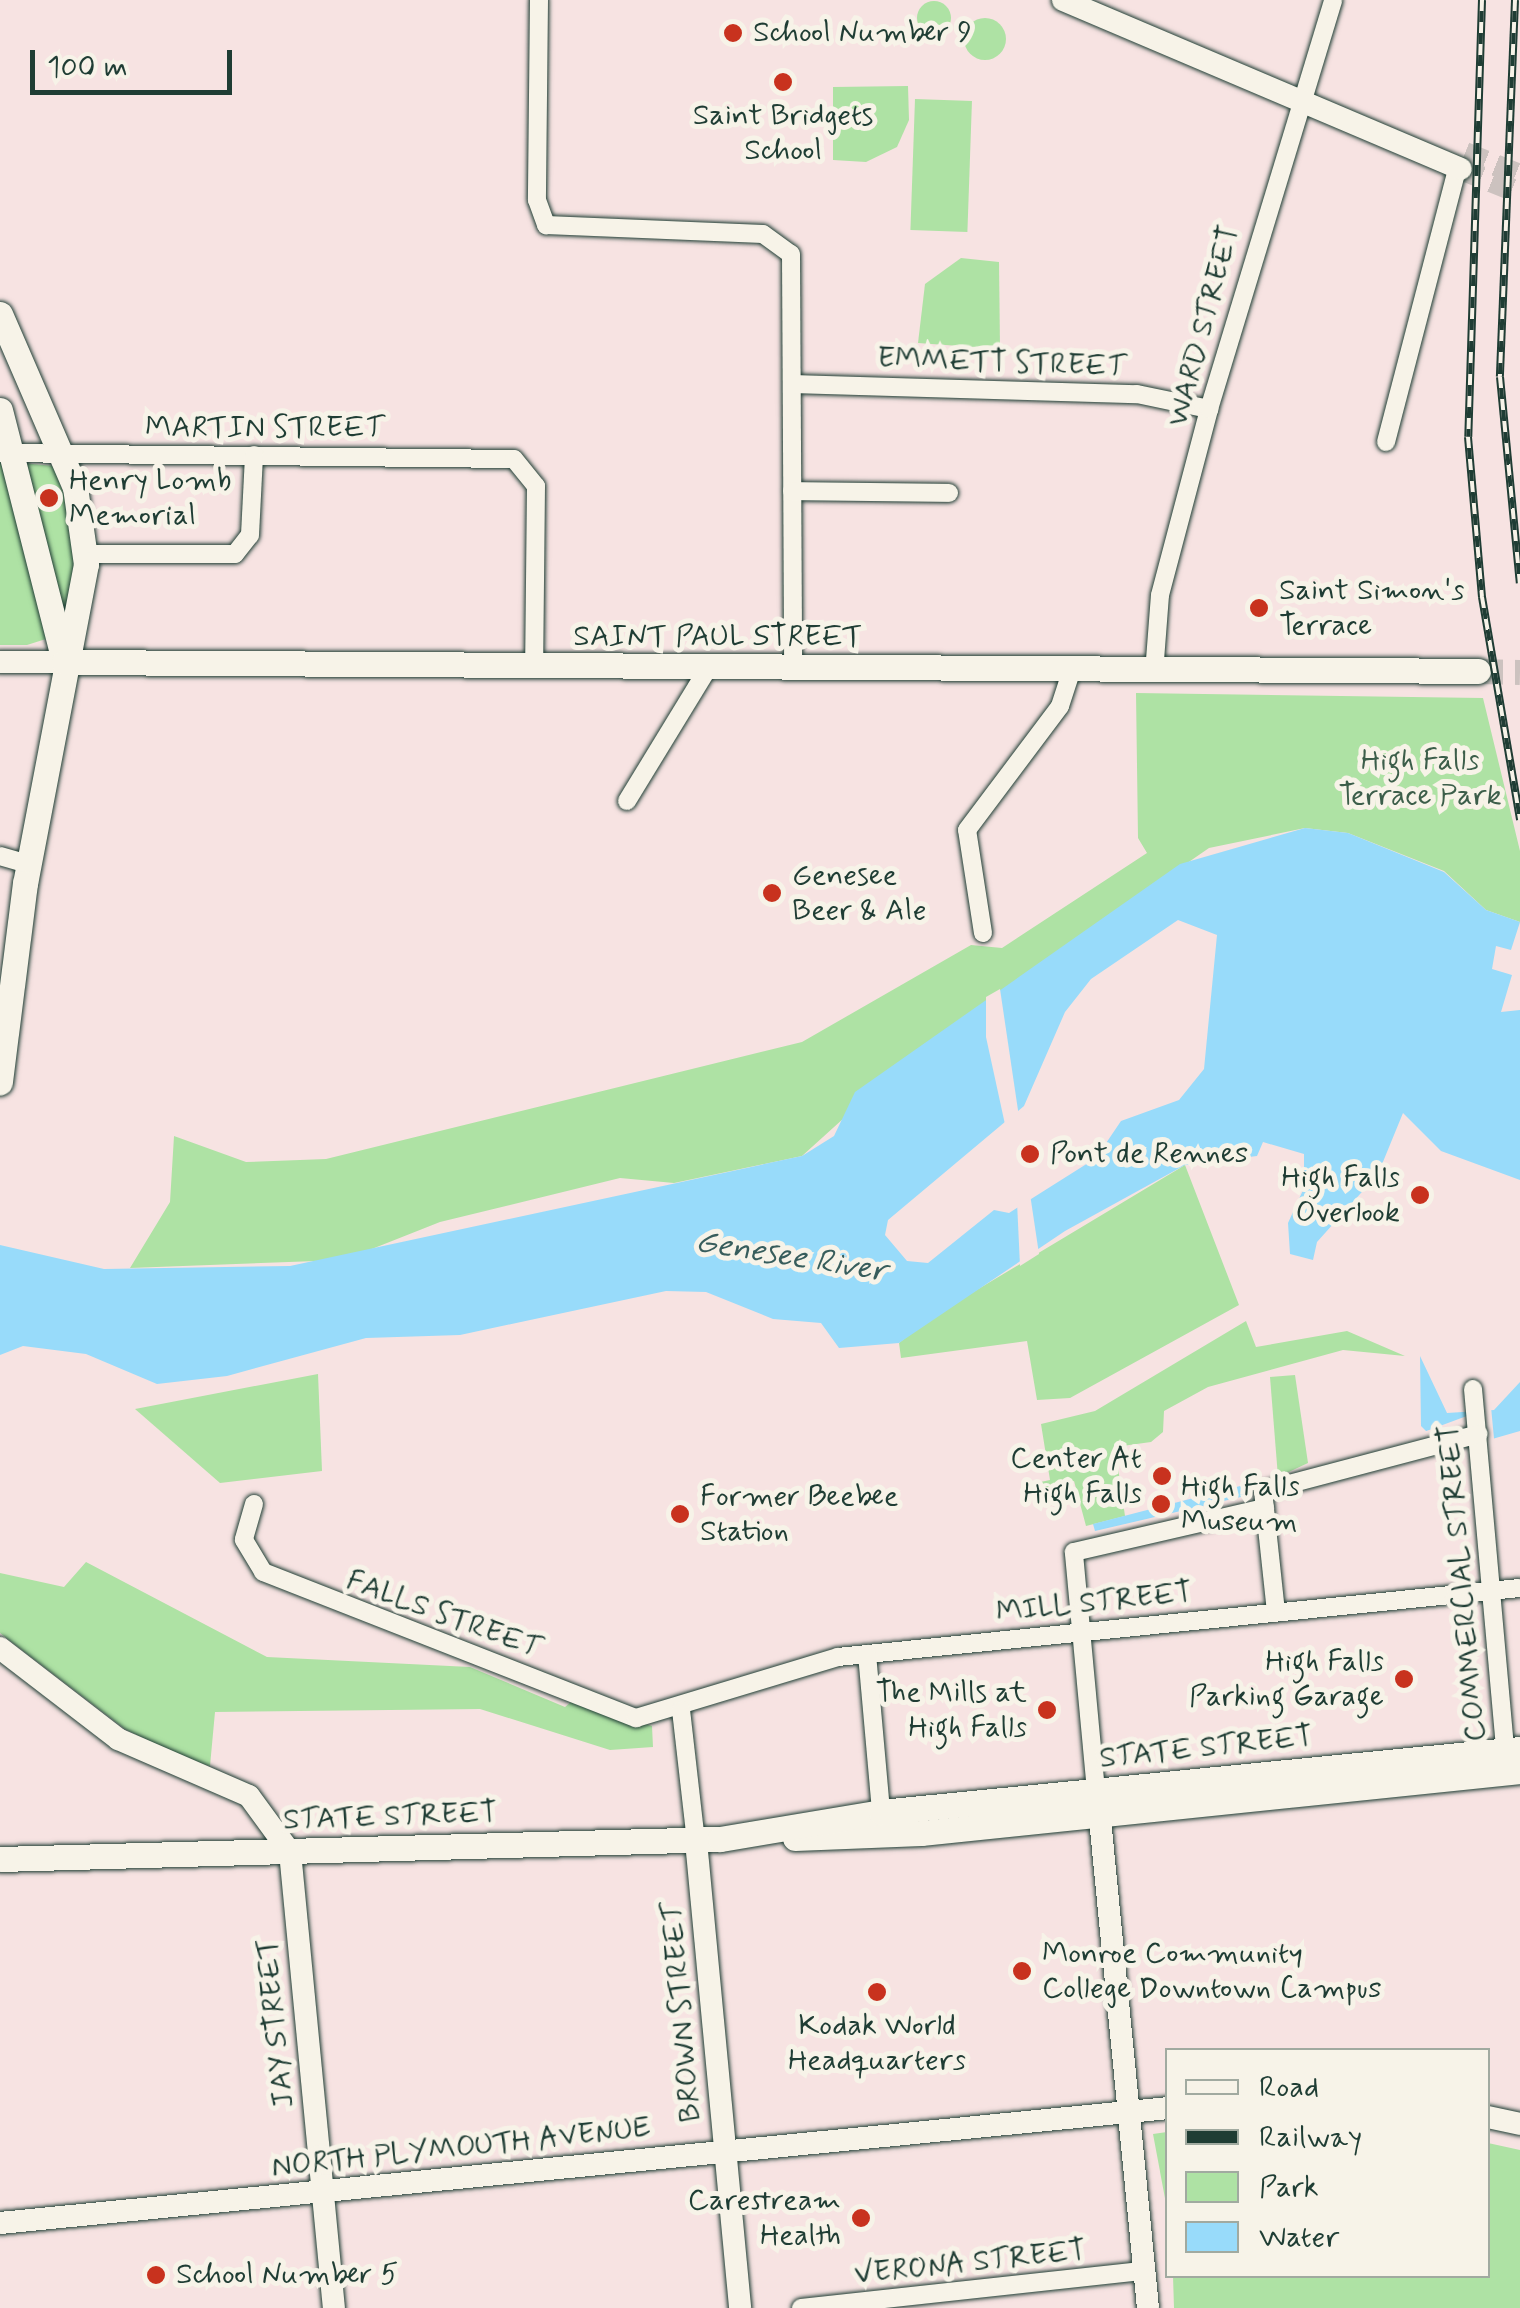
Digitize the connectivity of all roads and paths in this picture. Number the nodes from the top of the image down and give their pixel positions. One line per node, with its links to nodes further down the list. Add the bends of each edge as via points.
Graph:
1 (539, 0): 7 (street, via 542,220 566,232 776,238 792,261)
2 (1064, 0): 4 (street)
3 (1333, 0): 4 (street, WARD STREET)
4 (1298, 94): 5 (street); 8 (street, WARD STREET)
5 (1458, 161): 10 (street)
6 (0, 314): 12 (main road)
7 (792, 384): 8 (street, EMMETT STREET, via 1137,394); 14 (street)
8 (1209, 409): 23 (street, WARD STREET, via 1160,596)
9 (0, 410): 11 (main road)
10 (1386, 442)
11 (7, 453): 12 (street, MARTIN STREET); 18 (main road)
12 (62, 453): 13 (street, MARTIN STREET); 16 (main road)
13 (254, 455): 16 (street, via 250,535 235,554); 19 (street, MARTIN STREET, via 505,457 528,467 536,486)
14 (792, 490): 15 (street); 20 (street)
15 (949, 494)
16 (86, 554): 18 (main road, via 84,606)
17 (0, 662): 18 (street, SAINT PAUL STREET)
18 (64, 662): 19 (main road, SAINT PAUL STREET); 27 (main road)
19 (534, 668): 21 (main road, SAINT PAUL STREET)
20 (793, 669): 21 (main road, SAINT PAUL STREET); 22 (main road, SAINT PAUL STREET)
21 (707, 670): 25 (street)
22 (1071, 673): 23 (main road, SAINT PAUL STREET); 28 (street, via 1060,706 967,830)
23 (1154, 673): 24 (main road, SAINT PAUL STREET)
24 (1479, 678)
25 (627, 801)
26 (0, 856): 27 (street)
27 (28, 864): 29 (main road)
28 (983, 933)
29 (0, 1082)
30 (1473, 1389): 31 (street, COMMERCIAL STREET)
31 (1478, 1434): 32 (street); 35 (street, COMMERCIAL STREET)
32 (1264, 1499): 36 (street); 37 (street, via 1074,1552)
33 (254, 1504): 40 (street, FALLS STREET, via 246,1549 268,1575 626,1716)
34 (1520, 1588): 35 (street, MILL STREET)
35 (1490, 1592): 36 (street, MILL STREET); 41 (street, COMMERCIAL STREET)
36 (1276, 1612): 37 (street, MILL STREET)
37 (1081, 1632): 39 (street, MILL STREET); 42 (street)
38 (0, 1648): 46 (street, via 118,1740 249,1796)
39 (867, 1654): 40 (street, MILL STREET); 43 (street)
40 (681, 1710): 45 (street, BROWN STREET)
41 (1513, 1760): 42 (main road, STATE STREET)
42 (1098, 1804): 43 (main road, STATE STREET); 44 (main road, STATE STREET, via 854,1839); 49 (street)
43 (881, 1812): 44 (main road, STATE STREET)
44 (780, 1834): 45 (main road, STATE STREET)
45 (696, 1841): 46 (main road, STATE STREET); 52 (street, BROWN STREET)
46 (290, 1852): 47 (main road, STATE STREET); 53 (street, JAY STREET)
47 (0, 1859)
48 (1165, 2108): 49 (street, NORTH PLYMOUTH AVENUE)
49 (1130, 2112): 52 (street, NORTH PLYMOUTH AVENUE); 55 (street)
50 (1490, 2117): 51 (street)
51 (1520, 2124)
52 (726, 2152): 53 (street, NORTH PLYMOUTH AVENUE); 57 (street, BROWN STREET)
53 (322, 2191): 54 (street, NORTH PLYMOUTH AVENUE); 56 (street, JAY STREET)
54 (0, 2224)
55 (1144, 2271): 58 (street, VERONA STREET); 59 (street)
56 (334, 2308)
57 (740, 2308)
58 (801, 2308)
59 (1148, 2308)

